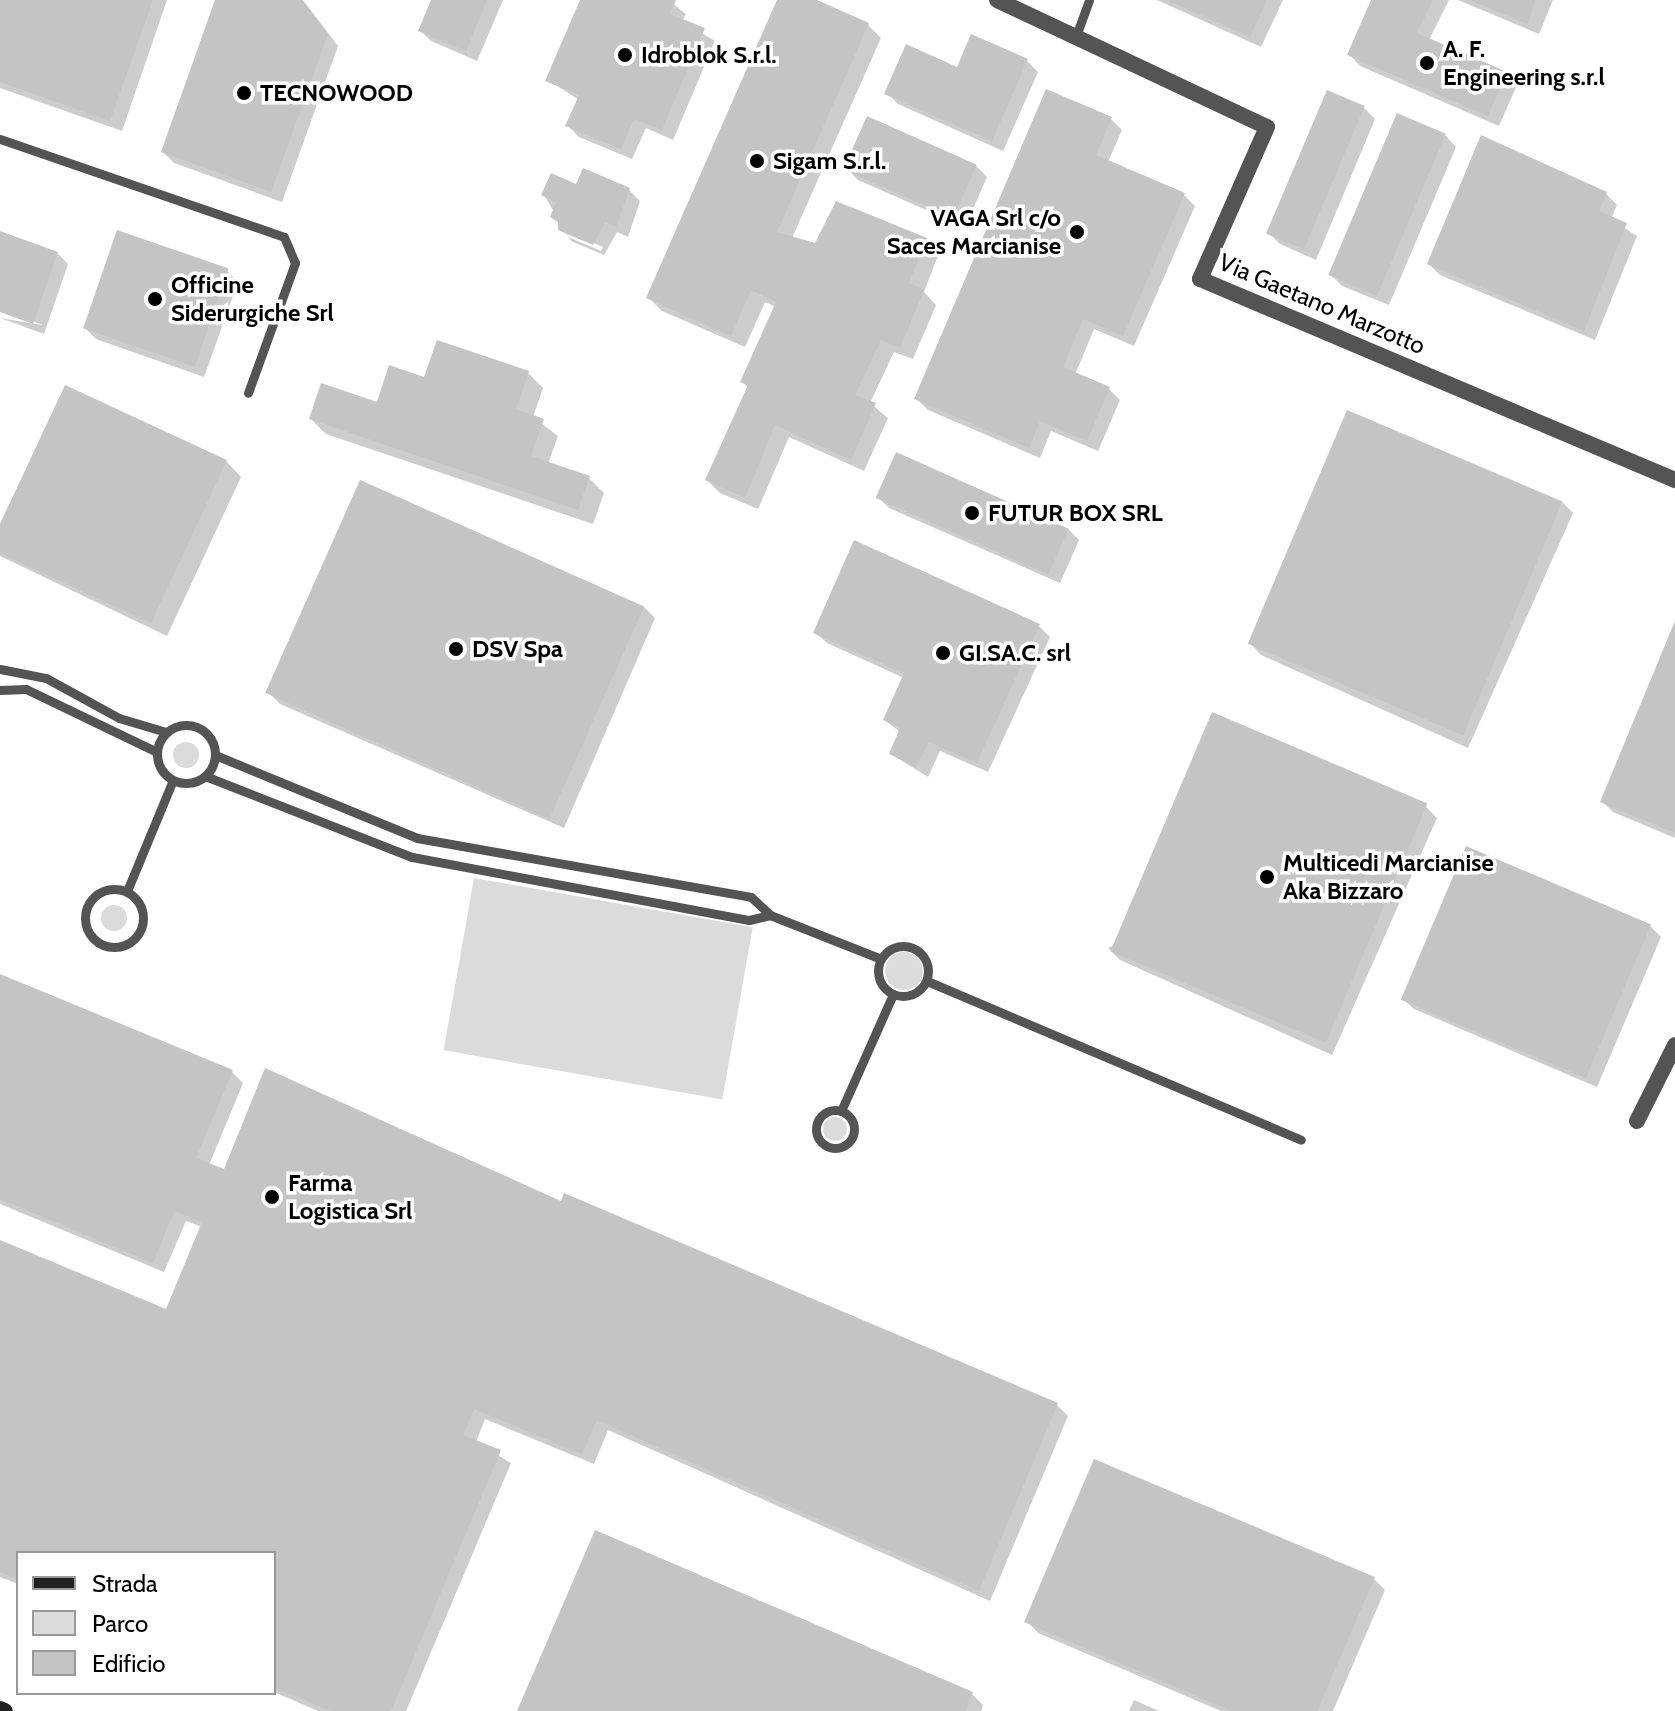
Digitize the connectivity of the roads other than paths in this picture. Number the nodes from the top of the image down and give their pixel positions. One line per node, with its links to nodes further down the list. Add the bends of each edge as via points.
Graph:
1 (997, 0): 3 (street, Via Gaetano Marzotto)
2 (1089, 0): 3 (lane)
3 (1076, 36): 6 (street, Via Gaetano Marzotto, via 1267,127 1200,279)
4 (0, 139): 5 (lane, via 284,237 295,263)
5 (248, 393)
6 (1675, 480)
7 (0, 669): 9 (lane, via 46,678 119,718)
8 (0, 690): 10 (lane, via 26,689)
9 (166, 732): 10 (lane); 11 (lane, via 184,725 203,730)
10 (157, 752): 13 (lane, via 161,769)
11 (215, 755): 12 (lane); 15 (lane, via 417,838 751,897)
12 (205, 776): 13 (lane, via 190,783); 15 (lane, via 412,857 749,920)
13 (173, 780): 14 (lane)
14 (127, 891): 14 (lane, via 107,889 86,910 87,930 101,944 119,947 140,930 140,904)
15 (770, 915): 16 (lane)
16 (881, 959): 17 (lane, via 893,948 911,947 925,957); 18 (lane, via 879,977)
17 (927, 981): 18 (lane, via 916,993); 22 (lane)
18 (893, 994): 20 (lane)
19 (1675, 1045): 21 (street)
20 (841, 1111): 20 (lane, via 818,1119 815,1130 825,1146 838,1148 852,1137 851,1118)
21 (1637, 1121)
22 (1301, 1140)

